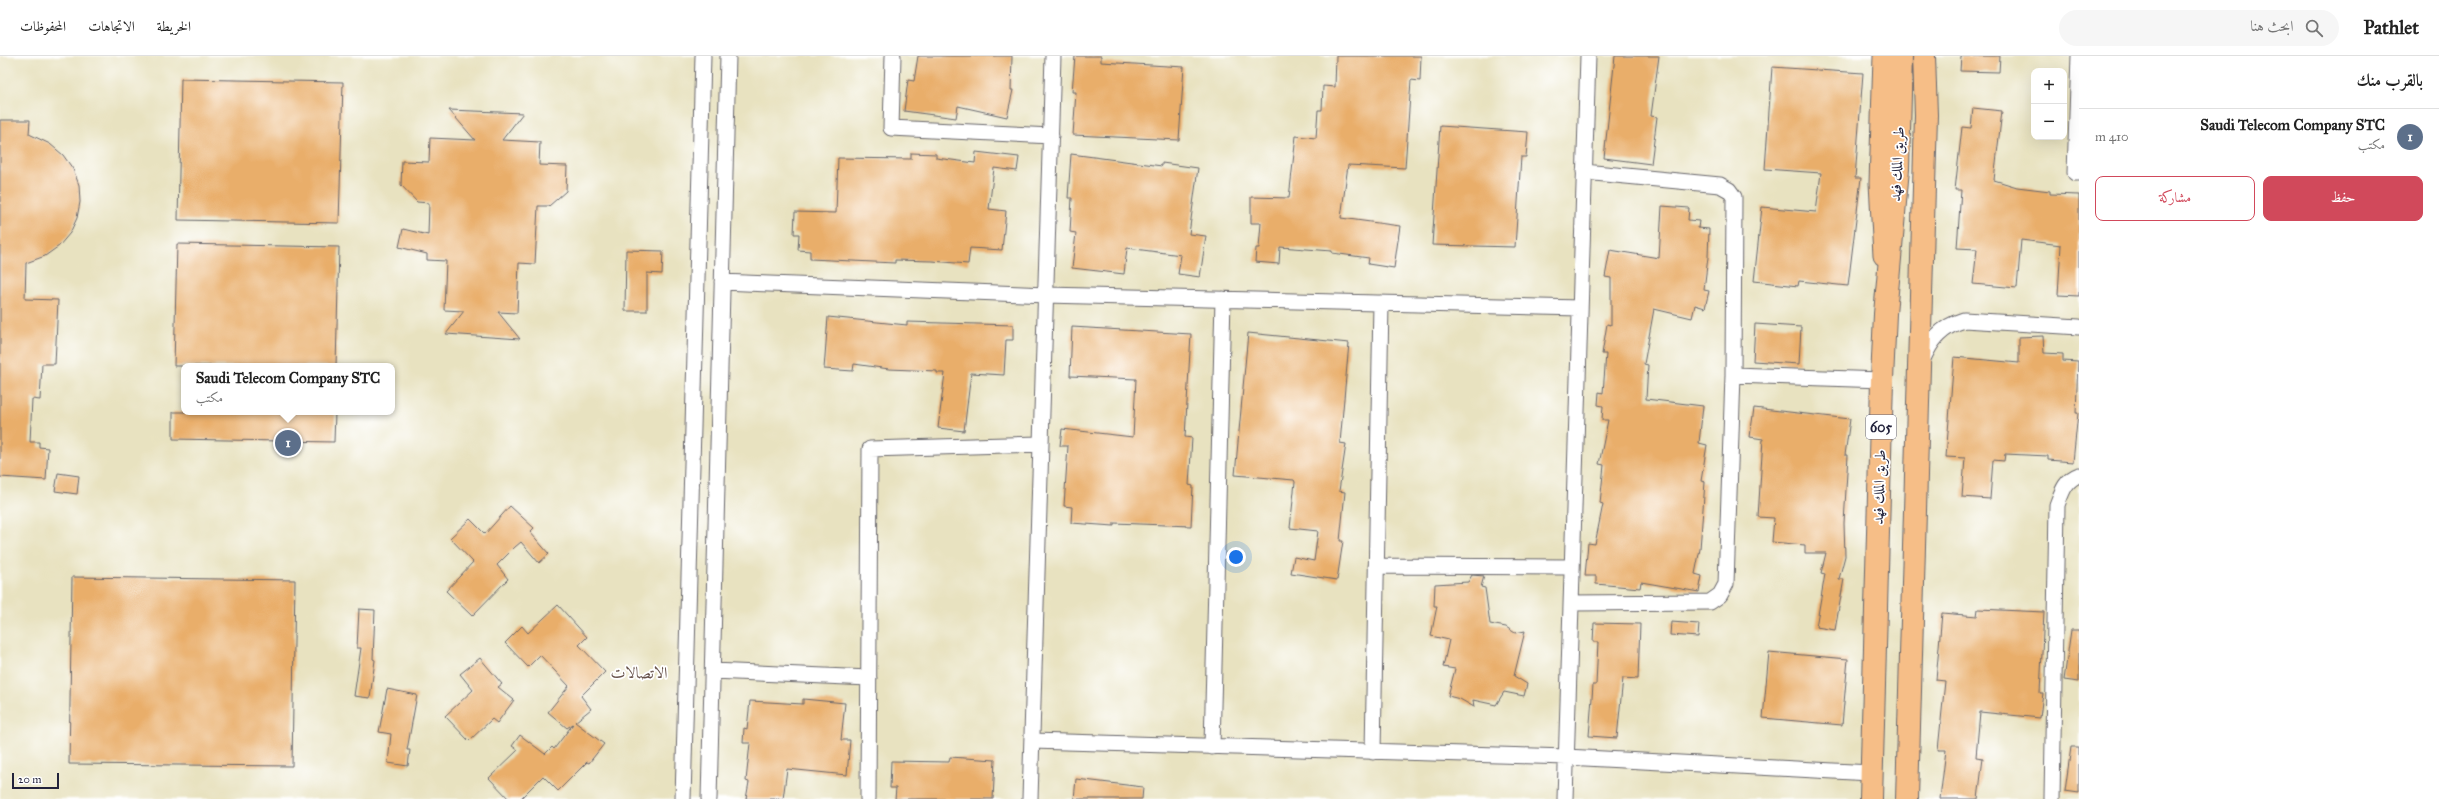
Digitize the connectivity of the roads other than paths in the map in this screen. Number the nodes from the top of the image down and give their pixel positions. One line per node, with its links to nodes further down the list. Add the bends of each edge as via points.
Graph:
1 (703, 56): 37 (street)
2 (728, 56): 15 (street)
3 (893, 56): 12 (street, via 891,128)
4 (1053, 56): 12 (street)
5 (1588, 56): 13 (street)
6 (1883, 56): 20 (main road, via 1880,183)
7 (1902, 56): 20 (highway, طريق الملك فهد / 605, via 1898,169)
8 (1924, 56): 11 (highway, طريق الملك فهد / 605)
9 (1933, 56): 11 (main road)
10 (2079, 56): 14 (street, via 2075,173)
11 (1926, 114): 22 (highway, طريق الملك فهد / 605)
12 (1051, 136): 16 (street)
13 (1584, 172): 19 (street); 23 (street, via 1720,185 1729,190 1734,197)
14 (2079, 173)
15 (722, 282): 16 (street); 30 (street)
16 (1046, 295): 17 (street); 25 (street)
17 (1223, 299): 18 (street); 33 (street)
18 (1380, 303): 19 (street); 27 (street)
19 (1580, 308): 28 (street)
20 (1885, 314): 24 (highway, طريق الملك فهد / 605)
21 (2079, 327): 22 (street, via 1964,320 1950,325 1937,334)
22 (1919, 367): 43 (highway, طريق الملك فهد / 605)
23 (1733, 375): 24 (street); 29 (street, via 1726,584 1720,595 1710,602)
24 (1882, 380): 36 (highway, طريق الملك فهد / 605)
25 (1041, 444): 31 (street, via 870,449); 32 (street)
26 (2079, 475): 44 (street, via 2072,477 2063,488 2057,505)
27 (1376, 566): 28 (street); 34 (street)
28 (1572, 567): 29 (street)
29 (1571, 603): 35 (street)
30 (712, 671): 31 (street); 38 (street)
31 (869, 678): 39 (street)
32 (1032, 741): 33 (street); 40 (street)
33 (1212, 747): 34 (street)
34 (1372, 752): 35 (street)
35 (1566, 757): 36 (street); 41 (street)
36 (1872, 772): 42 (highway, طريق الملك فهد / 605)
37 (683, 799)
38 (709, 799)
39 (868, 799)
40 (1030, 799)
41 (1564, 799)
42 (1871, 799)
43 (1907, 799)
44 (2052, 799)

